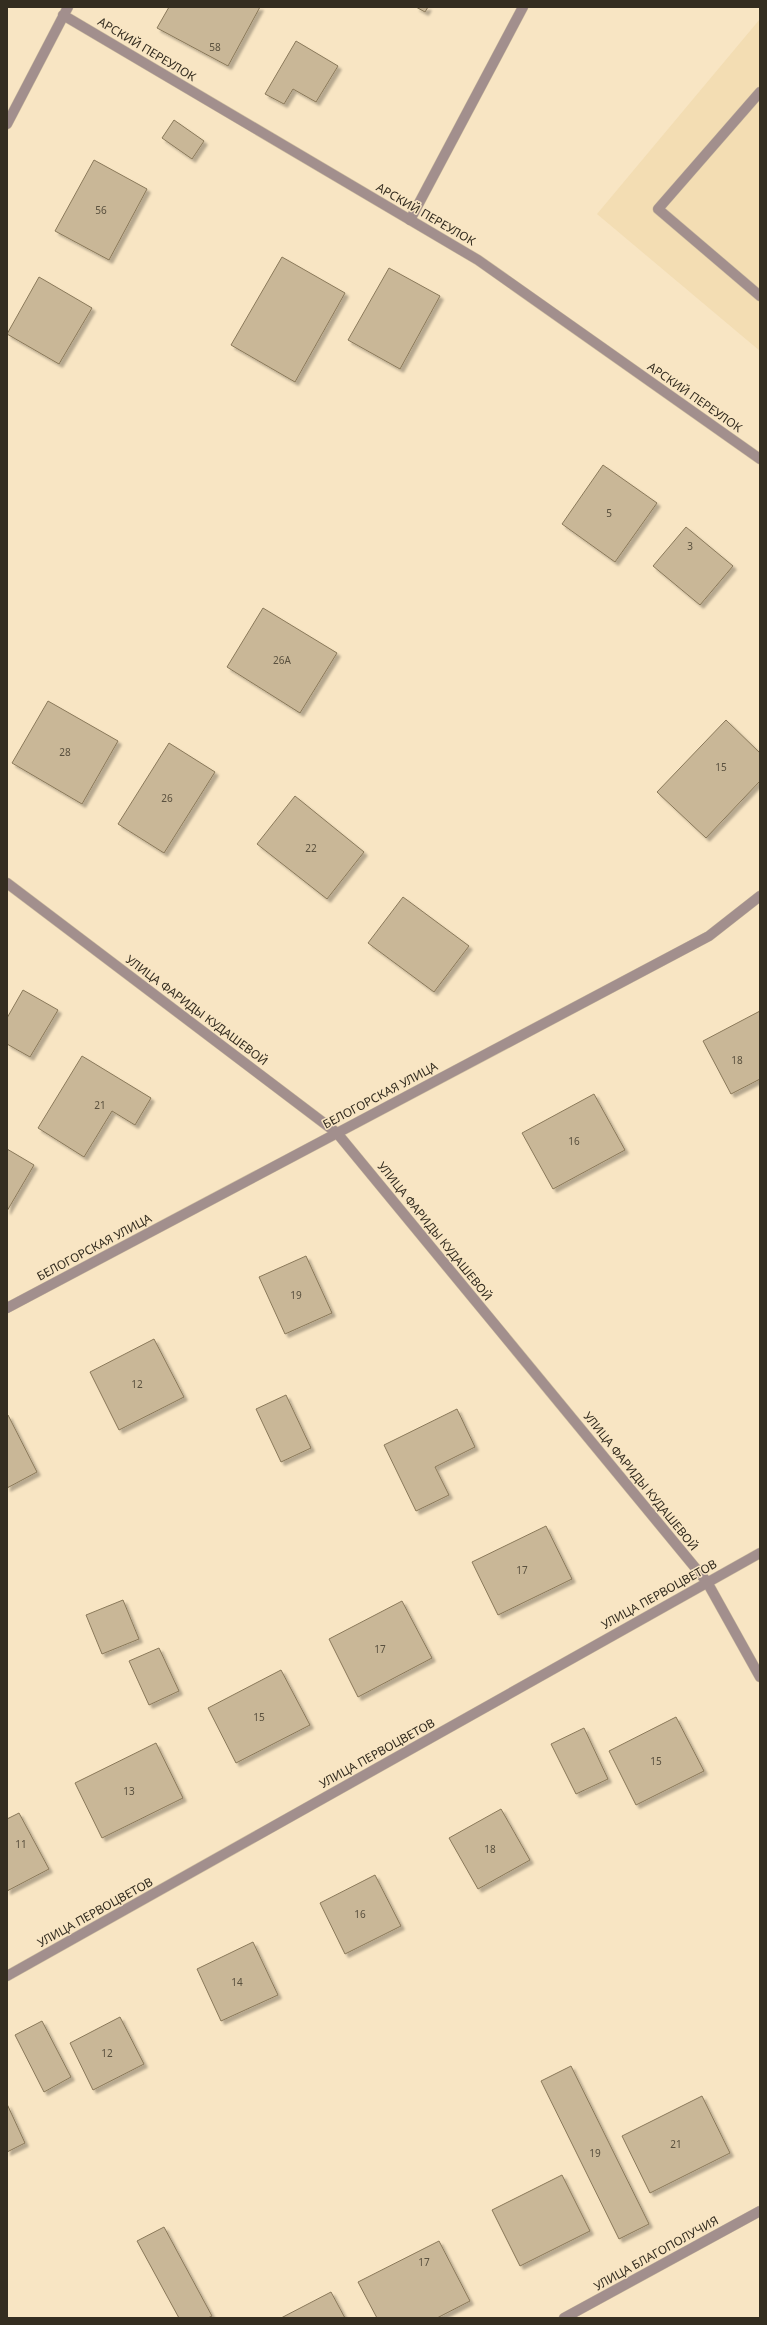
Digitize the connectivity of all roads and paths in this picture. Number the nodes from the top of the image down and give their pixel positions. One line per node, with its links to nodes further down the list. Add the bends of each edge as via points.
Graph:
1 (523, 7): 5 (street)
2 (65, 11): 4 (street); 5 (street, АРСКИЙ ПЕРЕУЛОК)
3 (760, 92): 6 (street, via 658,209)
4 (7, 124)
5 (410, 220): 7 (street, АРСКИЙ ПЕРЕУЛОК, via 478,260)
6 (760, 296)
7 (760, 459)
8 (7, 883): 10 (street, УЛИЦА ФАРИДЫ КУДАШЕВОЙ)
9 (760, 896): 10 (street, БЕЛОГОРСКАЯ УЛИЦА, via 709,936)
10 (337, 1133): 11 (street, БЕЛОГОРСКАЯ УЛИЦА); 13 (street, УЛИЦА ФАРИДЫ КУДАШЕВОЙ)
11 (7, 1308)
12 (760, 1553): 13 (street, УЛИЦА ПЕРВОЦВЕТОВ)
13 (707, 1582): 14 (street, УЛИЦА ФАРИДЫ КУДАШЕВОЙ); 15 (street, УЛИЦА ПЕРВОЦВЕТОВ)
14 (760, 1677)
15 (7, 1976)
16 (760, 2211): 17 (street, УЛИЦА БЛАГОПОЛУЧИЯ)
17 (564, 2318)

